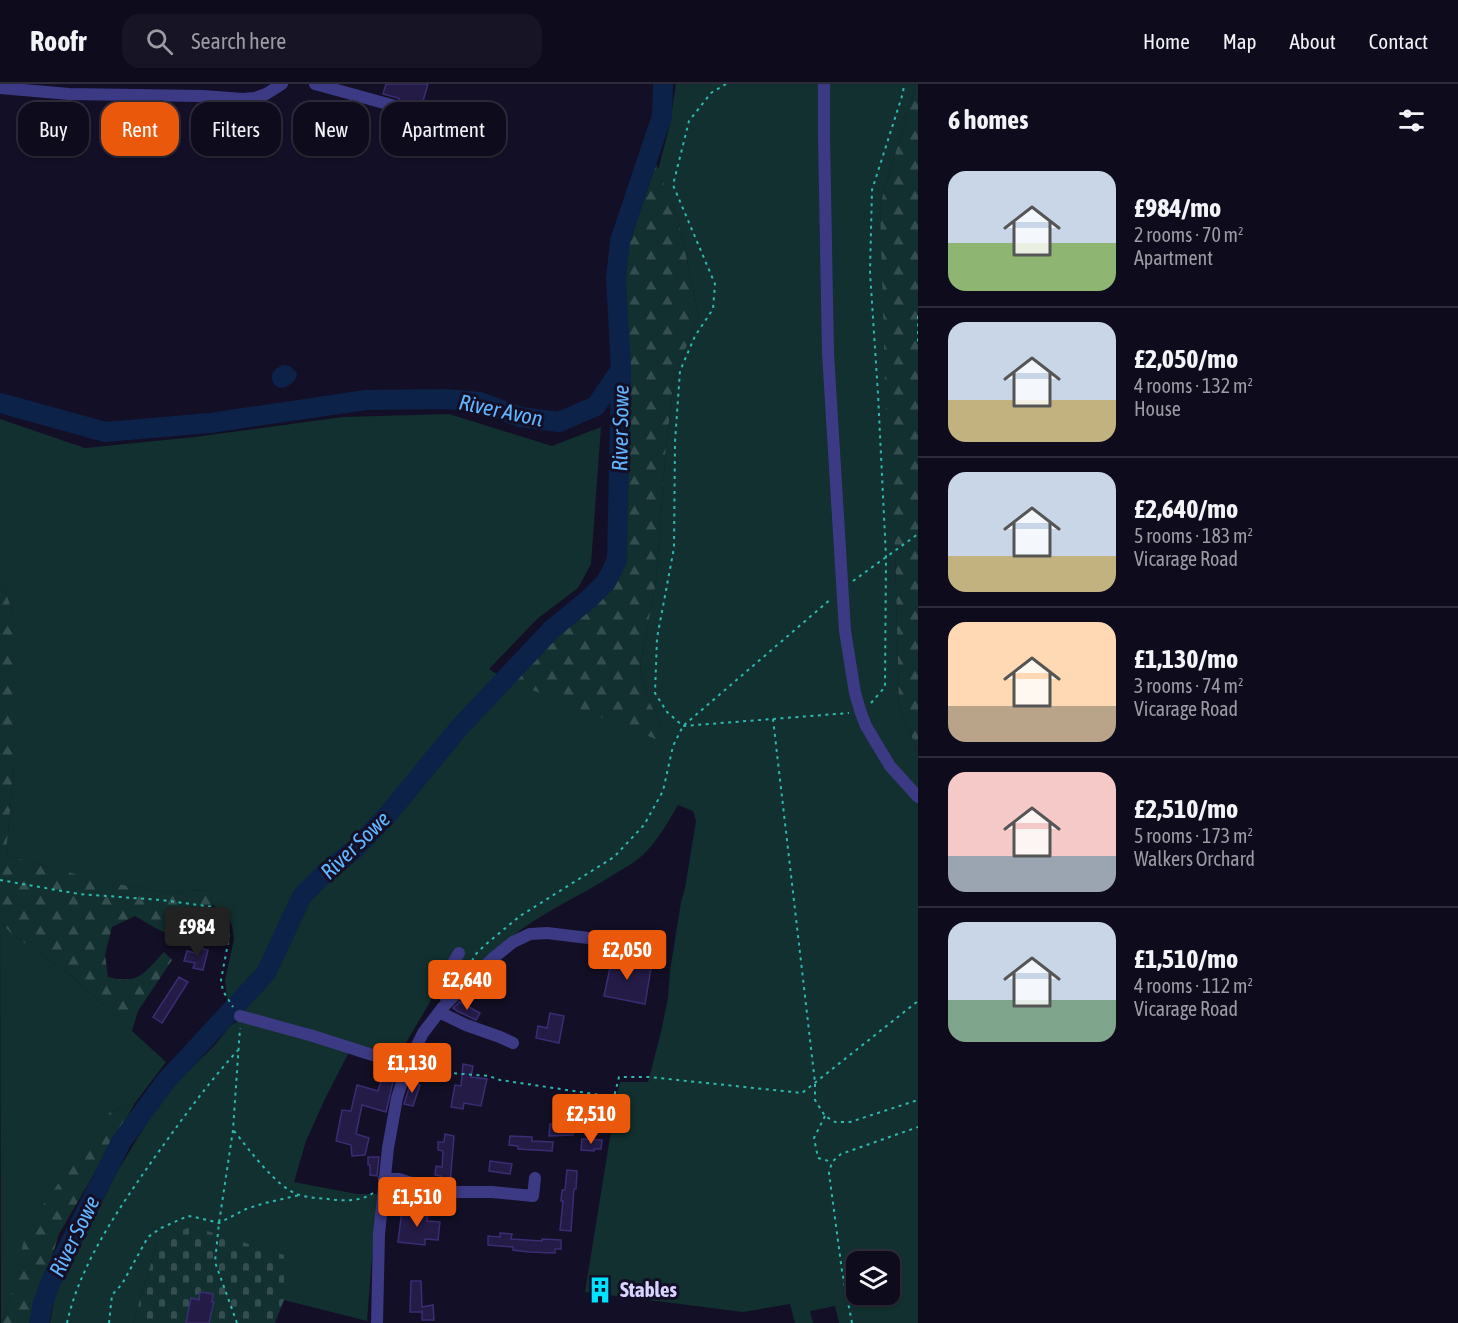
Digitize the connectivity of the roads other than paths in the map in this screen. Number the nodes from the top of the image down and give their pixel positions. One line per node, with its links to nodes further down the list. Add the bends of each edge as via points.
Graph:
1 (282, 84): 4 (street, via 266,94 243,99 69,94)
2 (315, 84): 5 (street)
3 (824, 84): 6 (street, via 828,353 844,631 855,693 866,726 891,766)
4 (0, 87)
5 (384, 102)
6 (918, 797)
7 (459, 953): 9 (street, via 447,979)
8 (632, 956): 9 (street, via 629,946 621,942 530,934 513,942)
9 (444, 1007): 11 (street, via 466,1025); 12 (street, via 423,1033)
10 (239, 1014): 12 (street)
11 (513, 1043)
12 (406, 1066): 14 (street)
13 (535, 1178): 14 (street, via 533,1196 436,1191 399,1179)
14 (384, 1184): 15 (street)
15 (377, 1323)

